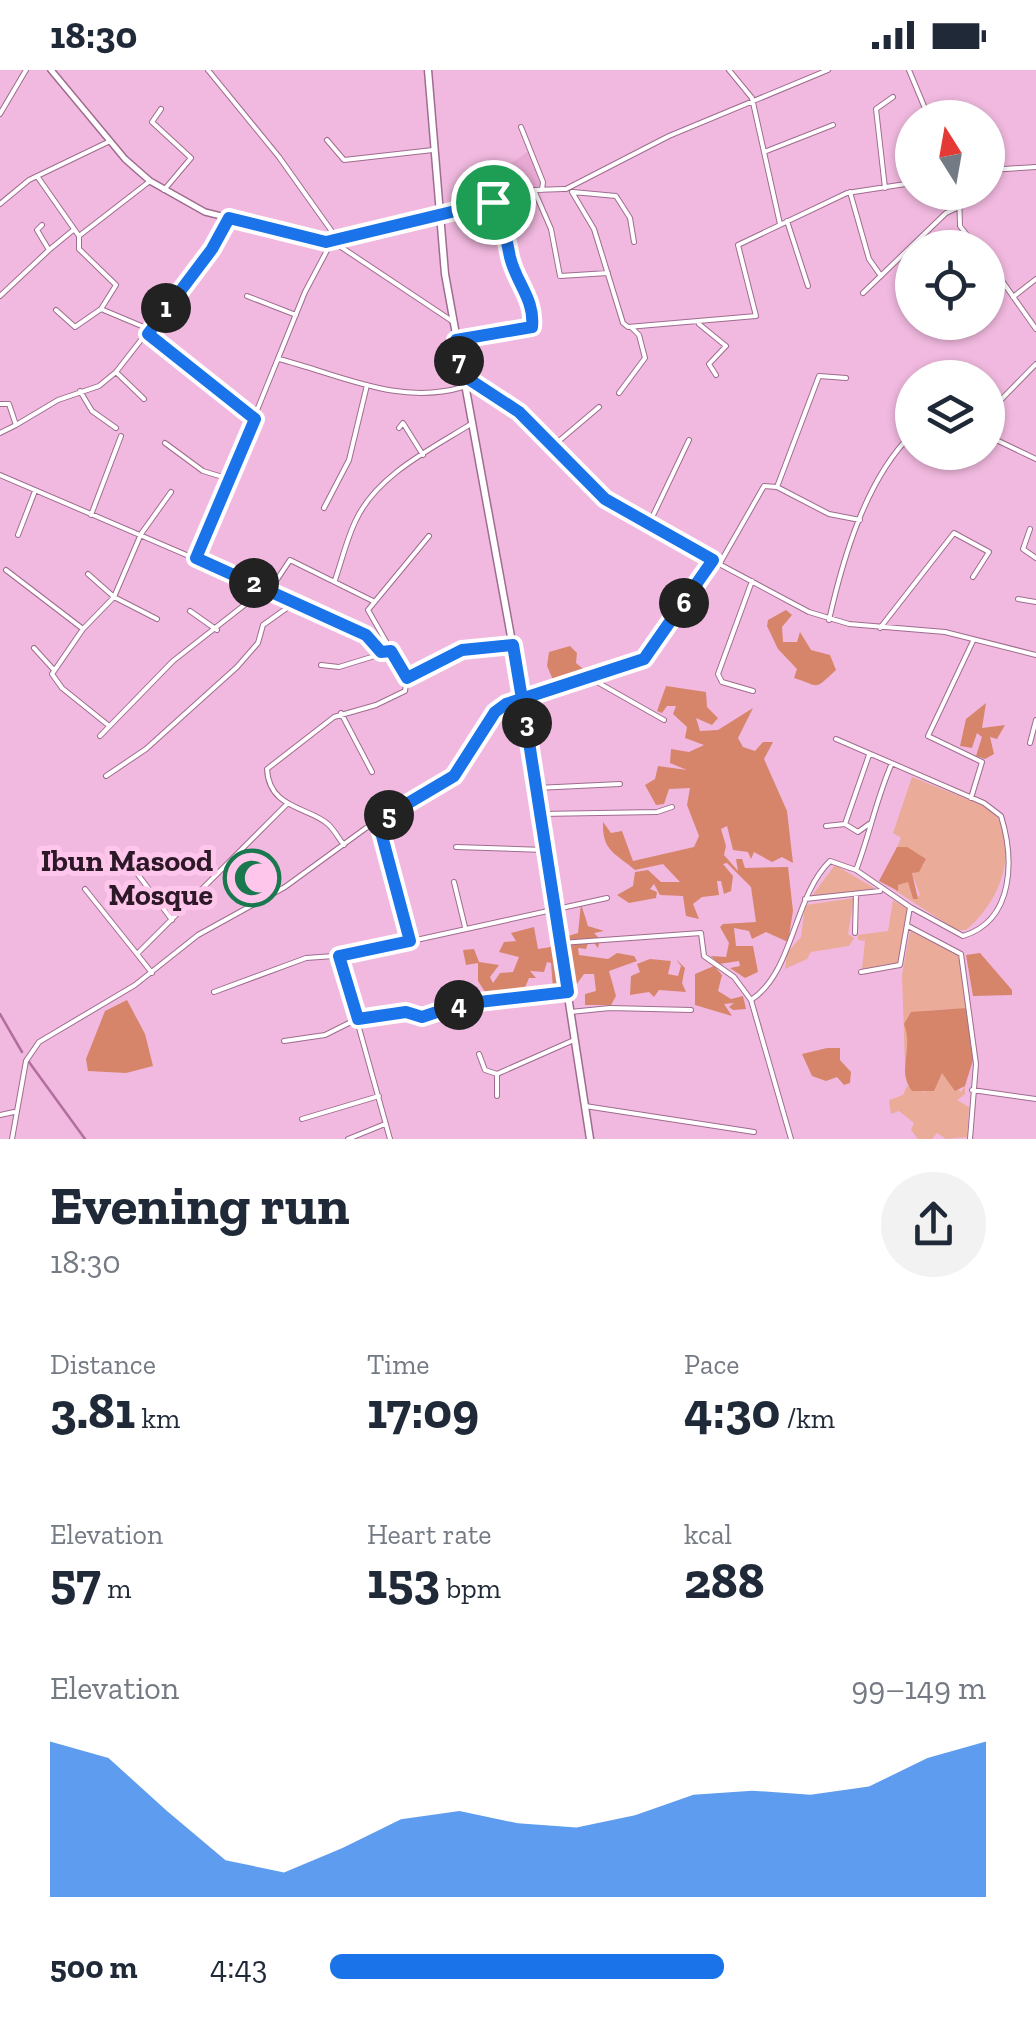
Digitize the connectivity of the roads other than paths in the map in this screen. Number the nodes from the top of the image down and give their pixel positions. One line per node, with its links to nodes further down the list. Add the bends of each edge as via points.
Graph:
1 (26, 70): 12 (street)
2 (50, 70): 16 (street)
3 (208, 70): 42 (street, via 280,157)
4 (428, 70): 17 (main road)
5 (729, 70): 10 (street)
6 (828, 70): 10 (street)
7 (910, 70): 9 (street)
8 (893, 97): 24 (street, via 876,109)
9 (922, 100)
10 (753, 102): 18 (street); 29 (street, via 669,136)
11 (161, 109): 25 (street, via 152,122 191,158)
12 (0, 114)
13 (833, 124): 18 (street)
14 (521, 127): 27 (street)
15 (327, 140): 17 (street, via 344,160)
16 (108, 142): 21 (street); 22 (street)
17 (433, 150): 35 (main road)
18 (764, 152): 38 (street)
19 (1036, 167): 20 (street)
20 (1005, 170)
21 (37, 176): 31 (street); 40 (street)
22 (150, 181): 25 (street); 41 (street)
23 (895, 186): 24 (street)
24 (885, 188): 30 (street)
25 (164, 190): 36 (street)
26 (534, 190): 27 (street); 32 (street); 45 (street, via 552,229 560,276)
27 (542, 190): 29 (street)
28 (0, 191): 31 (street)
29 (569, 191): 43 (street, via 612,192 630,218); 45 (street, via 594,229)
30 (850, 192): 37 (street); 46 (street)
31 (7, 197): 33 (street)
32 (493, 202): 35 (street); 62 (street, via 531,302 532,327)
33 (0, 204)
34 (953, 210): 46 (street)
35 (438, 215): 42 (street); 57 (main road)
36 (229, 218): 42 (street); 61 (street)
37 (787, 221): 38 (street); 48 (street)
38 (780, 224): 58 (street, via 737,246 756,316)
39 (42, 225): 44 (street, via 37,230)
40 (73, 230): 41 (street); 44 (street)
41 (79, 236): 54 (street, via 80,248 116,286)
42 (335, 241): 56 (street); 57 (street)
43 (634, 242)
44 (49, 250): 51 (street)
45 (608, 273): 59 (street, via 622,324)
46 (881, 276): 50 (street)
47 (1036, 279): 53 (street)
48 (808, 286)
49 (1005, 286): 53 (street)
50 (863, 293)
51 (0, 296)
52 (247, 296): 56 (street)
53 (1013, 297): 60 (street)
54 (101, 309): 55 (street, via 74,326); 61 (street)
55 (56, 310)
56 (296, 314): 63 (street)
57 (452, 321): 62 (main road)
58 (699, 324): 59 (street); 67 (street, via 726,346 708,364)
59 (631, 327): 72 (street, via 645,358)
60 (1036, 329)
61 (150, 332): 65 (street); 77 (street)
62 (456, 340): 66 (main road)
63 (279, 359): 69 (street); 77 (street)
64 (1036, 364): 73 (street)
65 (116, 372): 71 (street); 74 (street)
66 (461, 374): 70 (main road); 87 (street, via 519,412)
67 (716, 375)
68 (846, 378): 93 (street, via 819,376)
69 (367, 385): 70 (street, via 413,396); 96 (street, via 349,460)
70 (463, 386): 78 (main road)
71 (80, 391): 79 (street); 80 (street, via 92,411)
72 (619, 393)
73 (1005, 396)
74 (144, 398)
75 (0, 404): 79 (street, via 9,405)
76 (599, 407): 87 (street)
77 (255, 419): 92 (street)
78 (471, 424): 88 (street); 126 (main road)
79 (16, 425): 82 (street)
80 (116, 428)
81 (399, 428): 88 (street, via 409,426)
82 (0, 433)
83 (121, 436): 97 (street)
84 (690, 440): 99 (street)
85 (165, 443): 92 (street, via 203,471)
86 (1005, 444): 90 (street)
87 (553, 446): 99 (street, via 605,499)
88 (423, 455): 111 (street, via 369,499)
89 (895, 456): 98 (street)
90 (1036, 459)
91 (0, 476): 94 (street)
92 (230, 480): 104 (street)
93 (777, 487): 98 (street, via 829,514); 107 (street, via 764,486)
94 (35, 491): 97 (street); 102 (street)
95 (171, 492): 101 (street)
96 (324, 508)
97 (92, 515): 101 (street)
98 (862, 521): 121 (street)
99 (648, 526): 106 (street)
100 (1030, 529): 105 (street, via 1023,549)
101 (141, 534): 104 (street); 114 (street)
102 (18, 535)
103 (429, 536): 117 (street)
104 (196, 558): 113 (street)
105 (1036, 558)
106 (713, 560): 107 (street); 134 (street, via 648,656)
107 (720, 564): 112 (street)
108 (6, 570): 123 (street)
109 (88, 574): 114 (street)
110 (973, 577): 122 (street, via 989,552 954,533)
111 (335, 580): 113 (street, via 290,560); 117 (street)
112 (752, 581): 121 (street); 135 (street, via 718,674 722,682)
113 (268, 589): 116 (street); 124 (street)
114 (114, 597): 120 (street); 123 (street)
115 (1018, 599): 118 (street)
116 (294, 602): 129 (street, via 366,635); 147 (street, via 263,625 258,643 237,666 146,749)
117 (373, 602): 128 (street, via 369,614)
118 (1036, 602)
119 (190, 611): 124 (street)
120 (157, 619)
121 (829, 620): 122 (street)
122 (880, 628): 125 (street)
123 (84, 629): 132 (street)
124 (217, 630): 140 (street, via 173,661)
125 (974, 639): 130 (street); 150 (street, via 928,736 982,762)
126 (513, 645): 133 (street, via 462,650); 136 (main road)
127 (34, 648): 132 (street)
128 (391, 651): 129 (street); 133 (street)
129 (381, 652): 131 (street, via 340,667)
130 (1036, 655)
131 (321, 665)
132 (54, 670): 140 (street, via 52,678)
133 (407, 678): 137 (street, via 398,697)
134 (590, 678): 136 (street); 138 (street)
135 (753, 691)
136 (522, 697): 149 (main road); 154 (street, via 495,712 448,782)
137 (341, 713): 146 (street); 151 (street, via 270,762 270,782)
138 (664, 720)
139 (1036, 720): 143 (street)
140 (108, 725): 141 (street)
141 (100, 736)
142 (836, 738): 144 (street)
143 (1030, 743)
144 (869, 755): 145 (street); 156 (street)
145 (892, 763): 150 (street); 155 (street)
146 (372, 772)
147 (106, 776)
148 (620, 784): 149 (street)
149 (536, 788): 153 (main road)
150 (970, 798): 170 (street, via 998,810 1004,822 1010,877 1002,902 963,936)
151 (288, 803): 158 (street, via 327,822); 171 (street)
152 (672, 807): 153 (street)
153 (540, 814): 160 (main road)
154 (378, 821): 158 (street); 175 (street)
155 (870, 823): 156 (street, via 858,832); 162 (street)
156 (845, 824): 157 (street)
157 (826, 826)
158 (344, 846): 180 (street, via 198,935)
159 (456, 847): 160 (street)
160 (546, 850): 169 (main road)
161 (133, 868): 171 (street)
162 (856, 870): 165 (street); 168 (street, via 827,863)
163 (454, 882): 173 (street)
164 (84, 889): 177 (street)
165 (882, 890): 166 (street); 170 (street)
166 (856, 894): 168 (street); 174 (street)
167 (607, 898): 169 (street)
168 (805, 899): 183 (street, via 785,952)
169 (555, 906): 173 (street); 176 (main road)
170 (910, 907): 172 (street)
171 (172, 920): 177 (street)
172 (908, 926): 179 (street, via 900,965); 191 (street, via 961,954 976,1064)
173 (465, 927): 175 (street)
174 (855, 934)
175 (410, 941): 178 (street)
176 (561, 943): 182 (main road); 183 (street, via 698,932 704,956 734,977)
177 (136, 954): 180 (street)
178 (339, 956): 181 (street, via 306,958); 186 (street)
179 (861, 972)
180 (152, 973): 196 (street, via 34,1047)
181 (214, 992)
182 (568, 992): 185 (main road); 186 (street, via 461,1004 422,1017 406,1012)
183 (751, 1000): 205 (street)
184 (691, 1010): 185 (street)
185 (570, 1012): 187 (main road)
186 (358, 1019): 188 (street); 192 (street)
187 (574, 1040): 190 (street); 195 (main road)
188 (284, 1041)
189 (479, 1054): 190 (street, via 486,1070)
190 (496, 1074): 193 (street)
191 (972, 1090): 194 (street); 206 (street)
192 (379, 1096): 198 (street); 199 (street)
193 (496, 1096)
194 (1036, 1098)
195 (585, 1106): 200 (street); 204 (main road)
196 (14, 1112): 197 (street); 201 (street)
197 (0, 1115)
198 (302, 1119)
199 (386, 1124): 202 (street); 203 (street)
200 (754, 1132)
201 (12, 1139)
202 (348, 1139)
203 (390, 1139)
204 (590, 1139)
205 (791, 1139)
206 (970, 1139)

